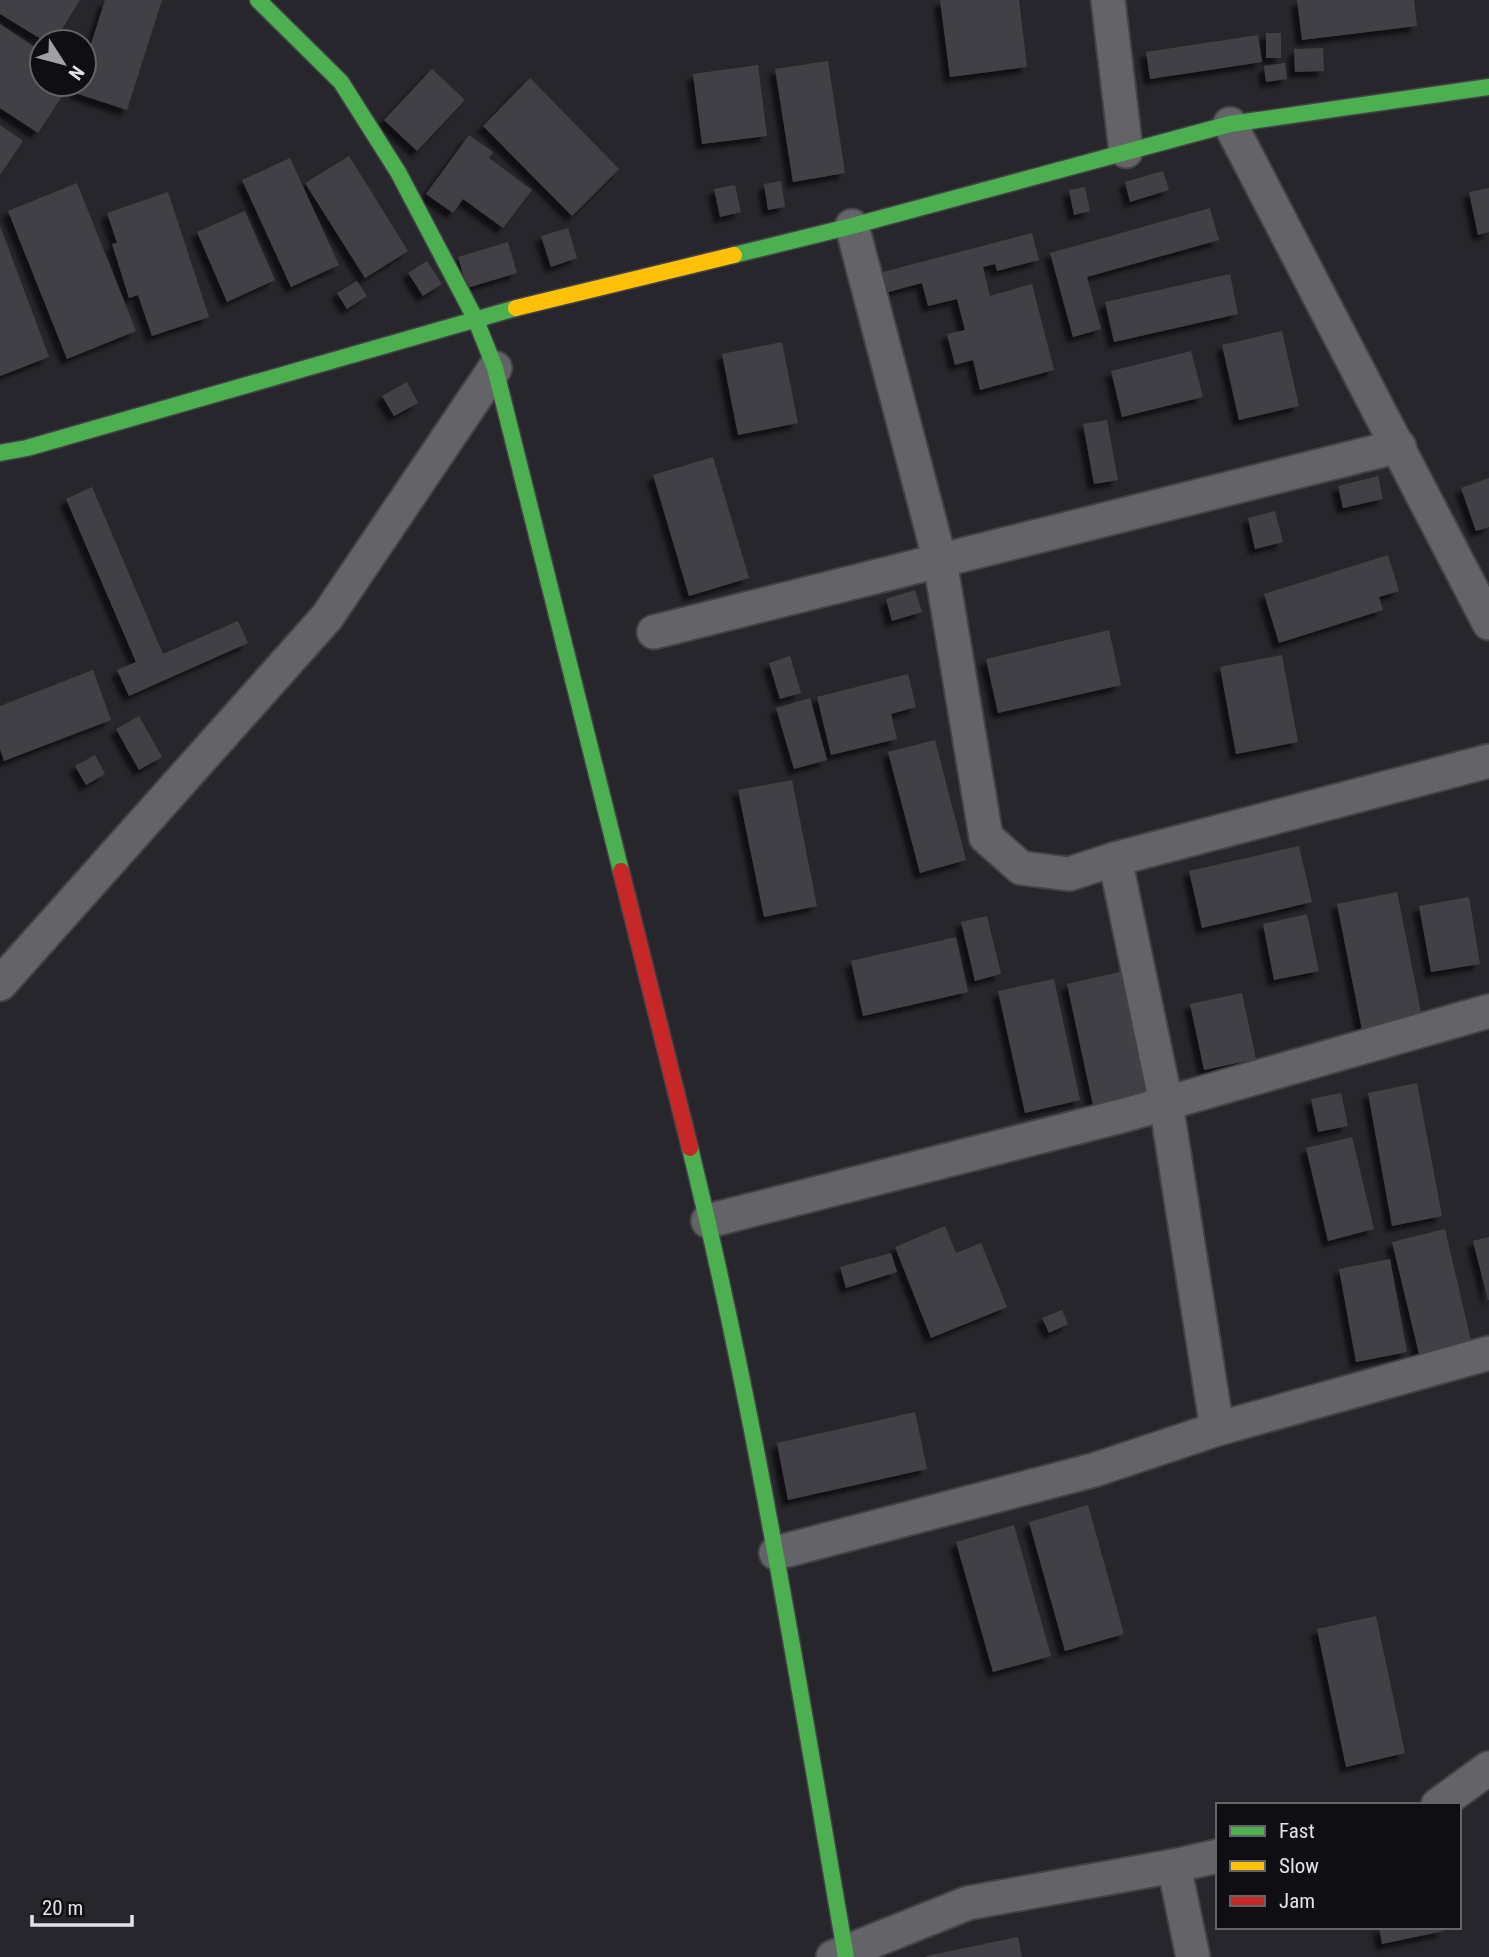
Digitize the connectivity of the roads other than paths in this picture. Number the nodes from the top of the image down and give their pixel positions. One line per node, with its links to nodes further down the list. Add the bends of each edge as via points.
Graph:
1 (258, 0): 7 (street, via 341,82 398,172)
2 (1108, 0): 5 (street)
3 (1489, 88): 4 (street)
4 (1230, 124): 5 (street); 9 (street)
5 (1126, 151): 6 (street)
6 (852, 226): 7 (street); 11 (street)
7 (475, 318): 8 (street); 10 (street)
8 (495, 369): 16 (street, via 327,617); 19 (street)
9 (1399, 446): 11 (street); 12 (street)
10 (0, 453)
11 (940, 561): 13 (street); 15 (street, via 986,837 1021,868 1069,874)
12 (1489, 623)
13 (654, 632)
14 (1489, 761): 15 (street)
15 (1115, 859): 18 (street)
16 (0, 984)
17 (1489, 1011): 18 (street)
18 (1166, 1104): 19 (street); 21 (street)
19 (708, 1222): 22 (street)
20 (1489, 1353): 21 (street)
21 (1217, 1429): 22 (street, via 1094,1470)
22 (776, 1553): 27 (street)
23 (1489, 1768): 24 (street)
24 (1440, 1803)
25 (1216, 1856): 26 (street)
26 (1174, 1866): 27 (street, via 968,1903); 28 (street)
27 (842, 1955)
28 (1193, 1957)

